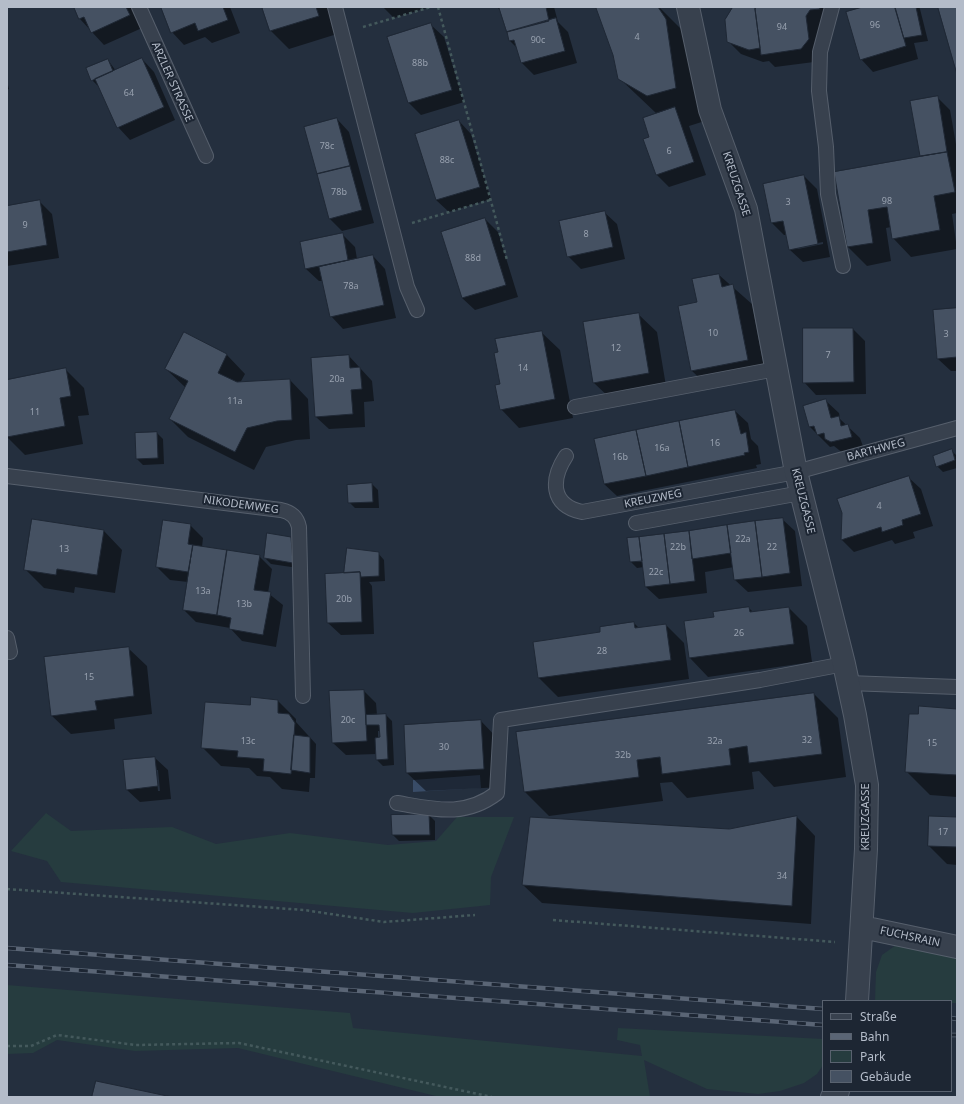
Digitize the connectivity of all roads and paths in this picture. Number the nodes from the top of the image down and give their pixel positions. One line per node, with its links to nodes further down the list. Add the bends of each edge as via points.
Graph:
1 (139, 7): 8 (lane, ARZLER STRASSE)
2 (335, 7): 7 (lane)
3 (431, 7): 7 (path)
4 (438, 7): 9 (path)
5 (688, 7): 14 (street, KREUZGASSE, via 710,110 746,209)
6 (832, 7): 12 (lane, via 820,52 819,91 826,147 828,194)
7 (341, 34): 10 (lane)
8 (206, 156)
9 (490, 200): 10 (path); 11 (path)
10 (392, 229): 13 (lane, via 407,287)
11 (507, 260)
12 (843, 266)
13 (417, 310)
14 (776, 369): 15 (lane); 18 (street, KREUZGASSE)
15 (575, 407)
16 (957, 428): 18 (lane, BARTHWEG)
17 (566, 456): 18 (lane, KREUZWEG, via 557,474 557,492 566,506 582,512)
18 (796, 472): 20 (street, KREUZGASSE)
19 (7, 476): 26 (lane, NIKODEMWEG, via 273,509 292,514 299,527)
20 (801, 493): 21 (lane); 24 (street, KREUZGASSE)
21 (636, 523)
22 (7, 638): 23 (lane)
23 (10, 652)
24 (846, 674): 25 (lane); 27 (lane, via 760,680 501,720 497,793 483,803 461,810); 31 (street, KREUZGASSE, via 867,785)
25 (957, 687)
26 (303, 696)
27 (397, 804)
28 (7, 889): 29 (path, via 304,910 384,922)
29 (475, 915)
30 (553, 920): 31 (path)
31 (861, 943): 32 (street, FUCHSRAIN); 33 (street, KREUZGASSE)
32 (957, 947)
33 (857, 1000)
34 (7, 1046): 35 (path, via 31,1046 57,1034 136,1045 239,1043)
35 (492, 1097)

